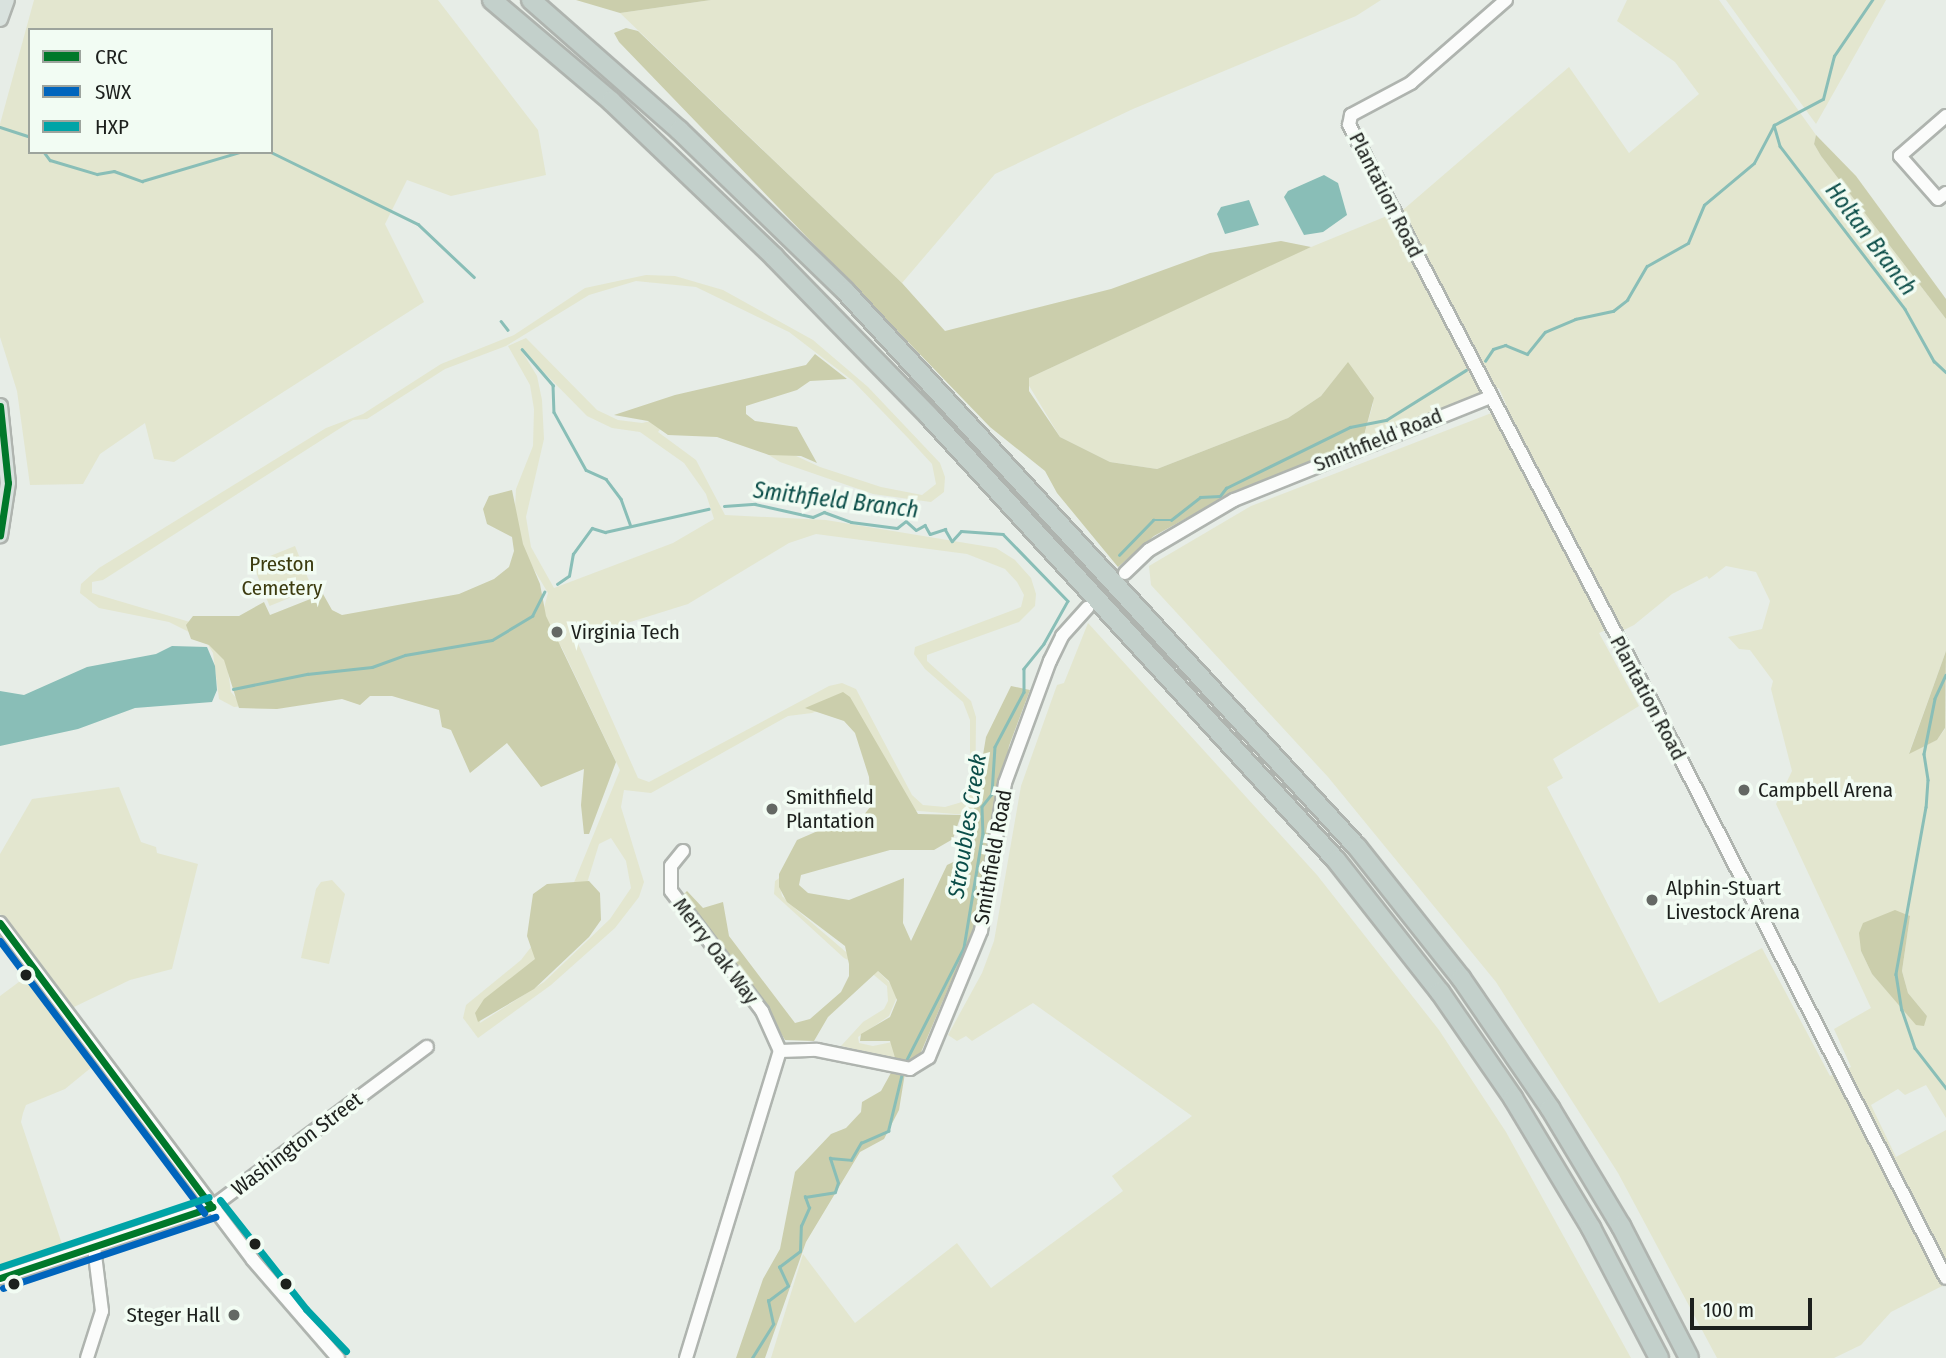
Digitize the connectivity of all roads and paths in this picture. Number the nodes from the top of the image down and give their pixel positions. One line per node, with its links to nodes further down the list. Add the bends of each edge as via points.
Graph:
1 (7, 0): 5 (main road)
2 (492, 0): 24 (highway, via 621,110 784,267 929,416 1336,860 1440,992 1527,1119 1591,1228)
3 (531, 0): 25 (highway, via 679,130 845,291 1357,847 1461,978 1550,1108 1621,1226)
4 (1506, 0): 8 (street, Plantation Road, via 1411,83 1349,119)
5 (0, 19)
6 (1946, 116): 7 (street, via 1900,156 1938,199)
7 (1946, 193)
8 (1490, 397): 11 (street, Smithfield Road, via 1234,500 1149,550); 20 (street, Plantation Road)
9 (0, 405): 10 (main road, via 8,483)
10 (0, 535)
11 (1125, 573)
12 (1087, 608): 16 (street, Smithfield Road, via 1062,636 1050,661 1005,783 981,931 929,1057 910,1069 817,1050)
13 (683, 851): 16 (street, Merry Oak Way, via 671,866 671,891 762,1011)
14 (0, 923): 17 (street)
15 (427, 1047): 17 (street, Washington Street)
16 (780, 1051): 23 (street)
17 (212, 1207): 18 (street, Washington Street); 22 (street, via 298,1316)
18 (94, 1247): 19 (street, Washington Street); 21 (street, via 102,1311)
19 (0, 1278)
20 (1946, 1278)
21 (87, 1358)
22 (338, 1358)
23 (686, 1358)
24 (1658, 1358)
25 (1689, 1358)

